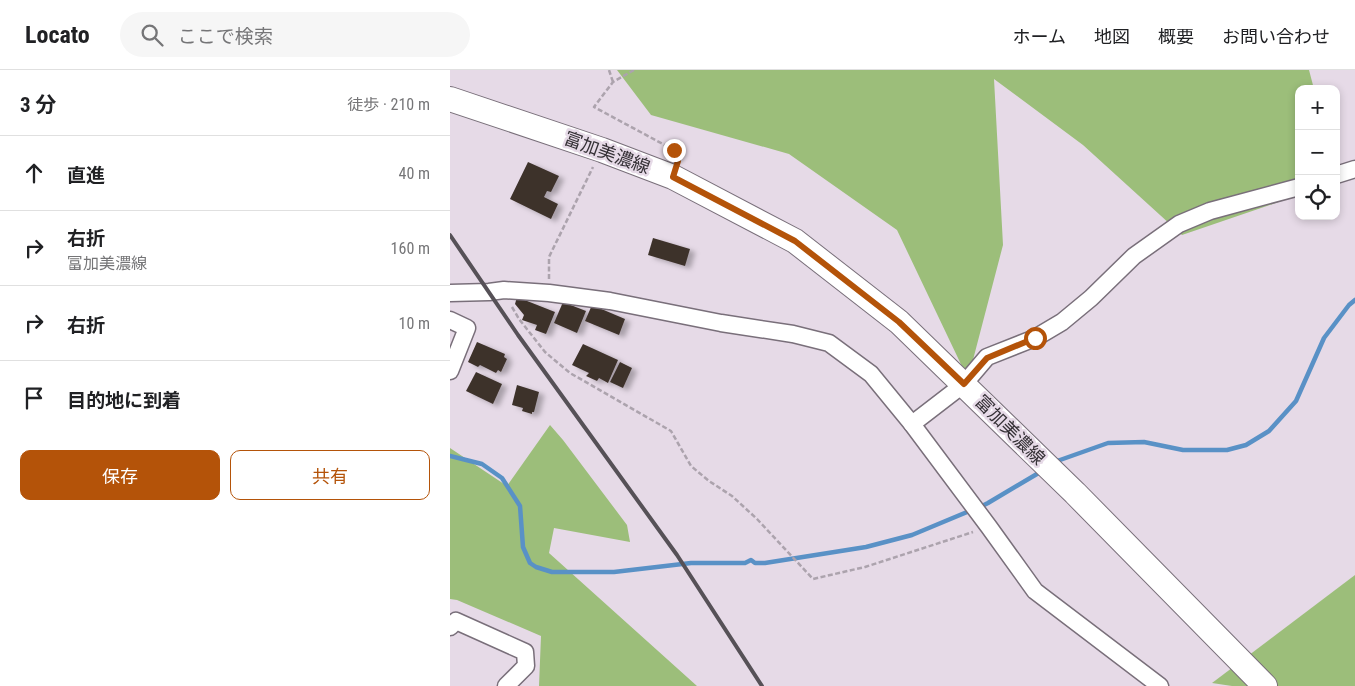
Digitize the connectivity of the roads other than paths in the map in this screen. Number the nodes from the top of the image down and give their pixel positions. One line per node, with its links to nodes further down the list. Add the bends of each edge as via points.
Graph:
1 (450, 99): 8 (main road, 富加美濃線, via 673,177 795,241 899,322)
2 (1355, 169): 3 (street)
3 (1340, 174)
4 (1295, 188): 8 (street, via 1179,224 1134,256 1062,322 1035,338 987,358)
5 (450, 292): 9 (street, via 504,290 610,301 829,343 871,374)
6 (450, 320): 7 (street, via 467,328)
7 (450, 371)
8 (964, 384): 9 (street); 13 (main road, 富加美濃線)
9 (912, 424): 12 (street, via 1035,592)
10 (450, 627): 11 (street, via 456,621 525,652 526,666)
11 (506, 686)
12 (1160, 686)
13 (1265, 686)

